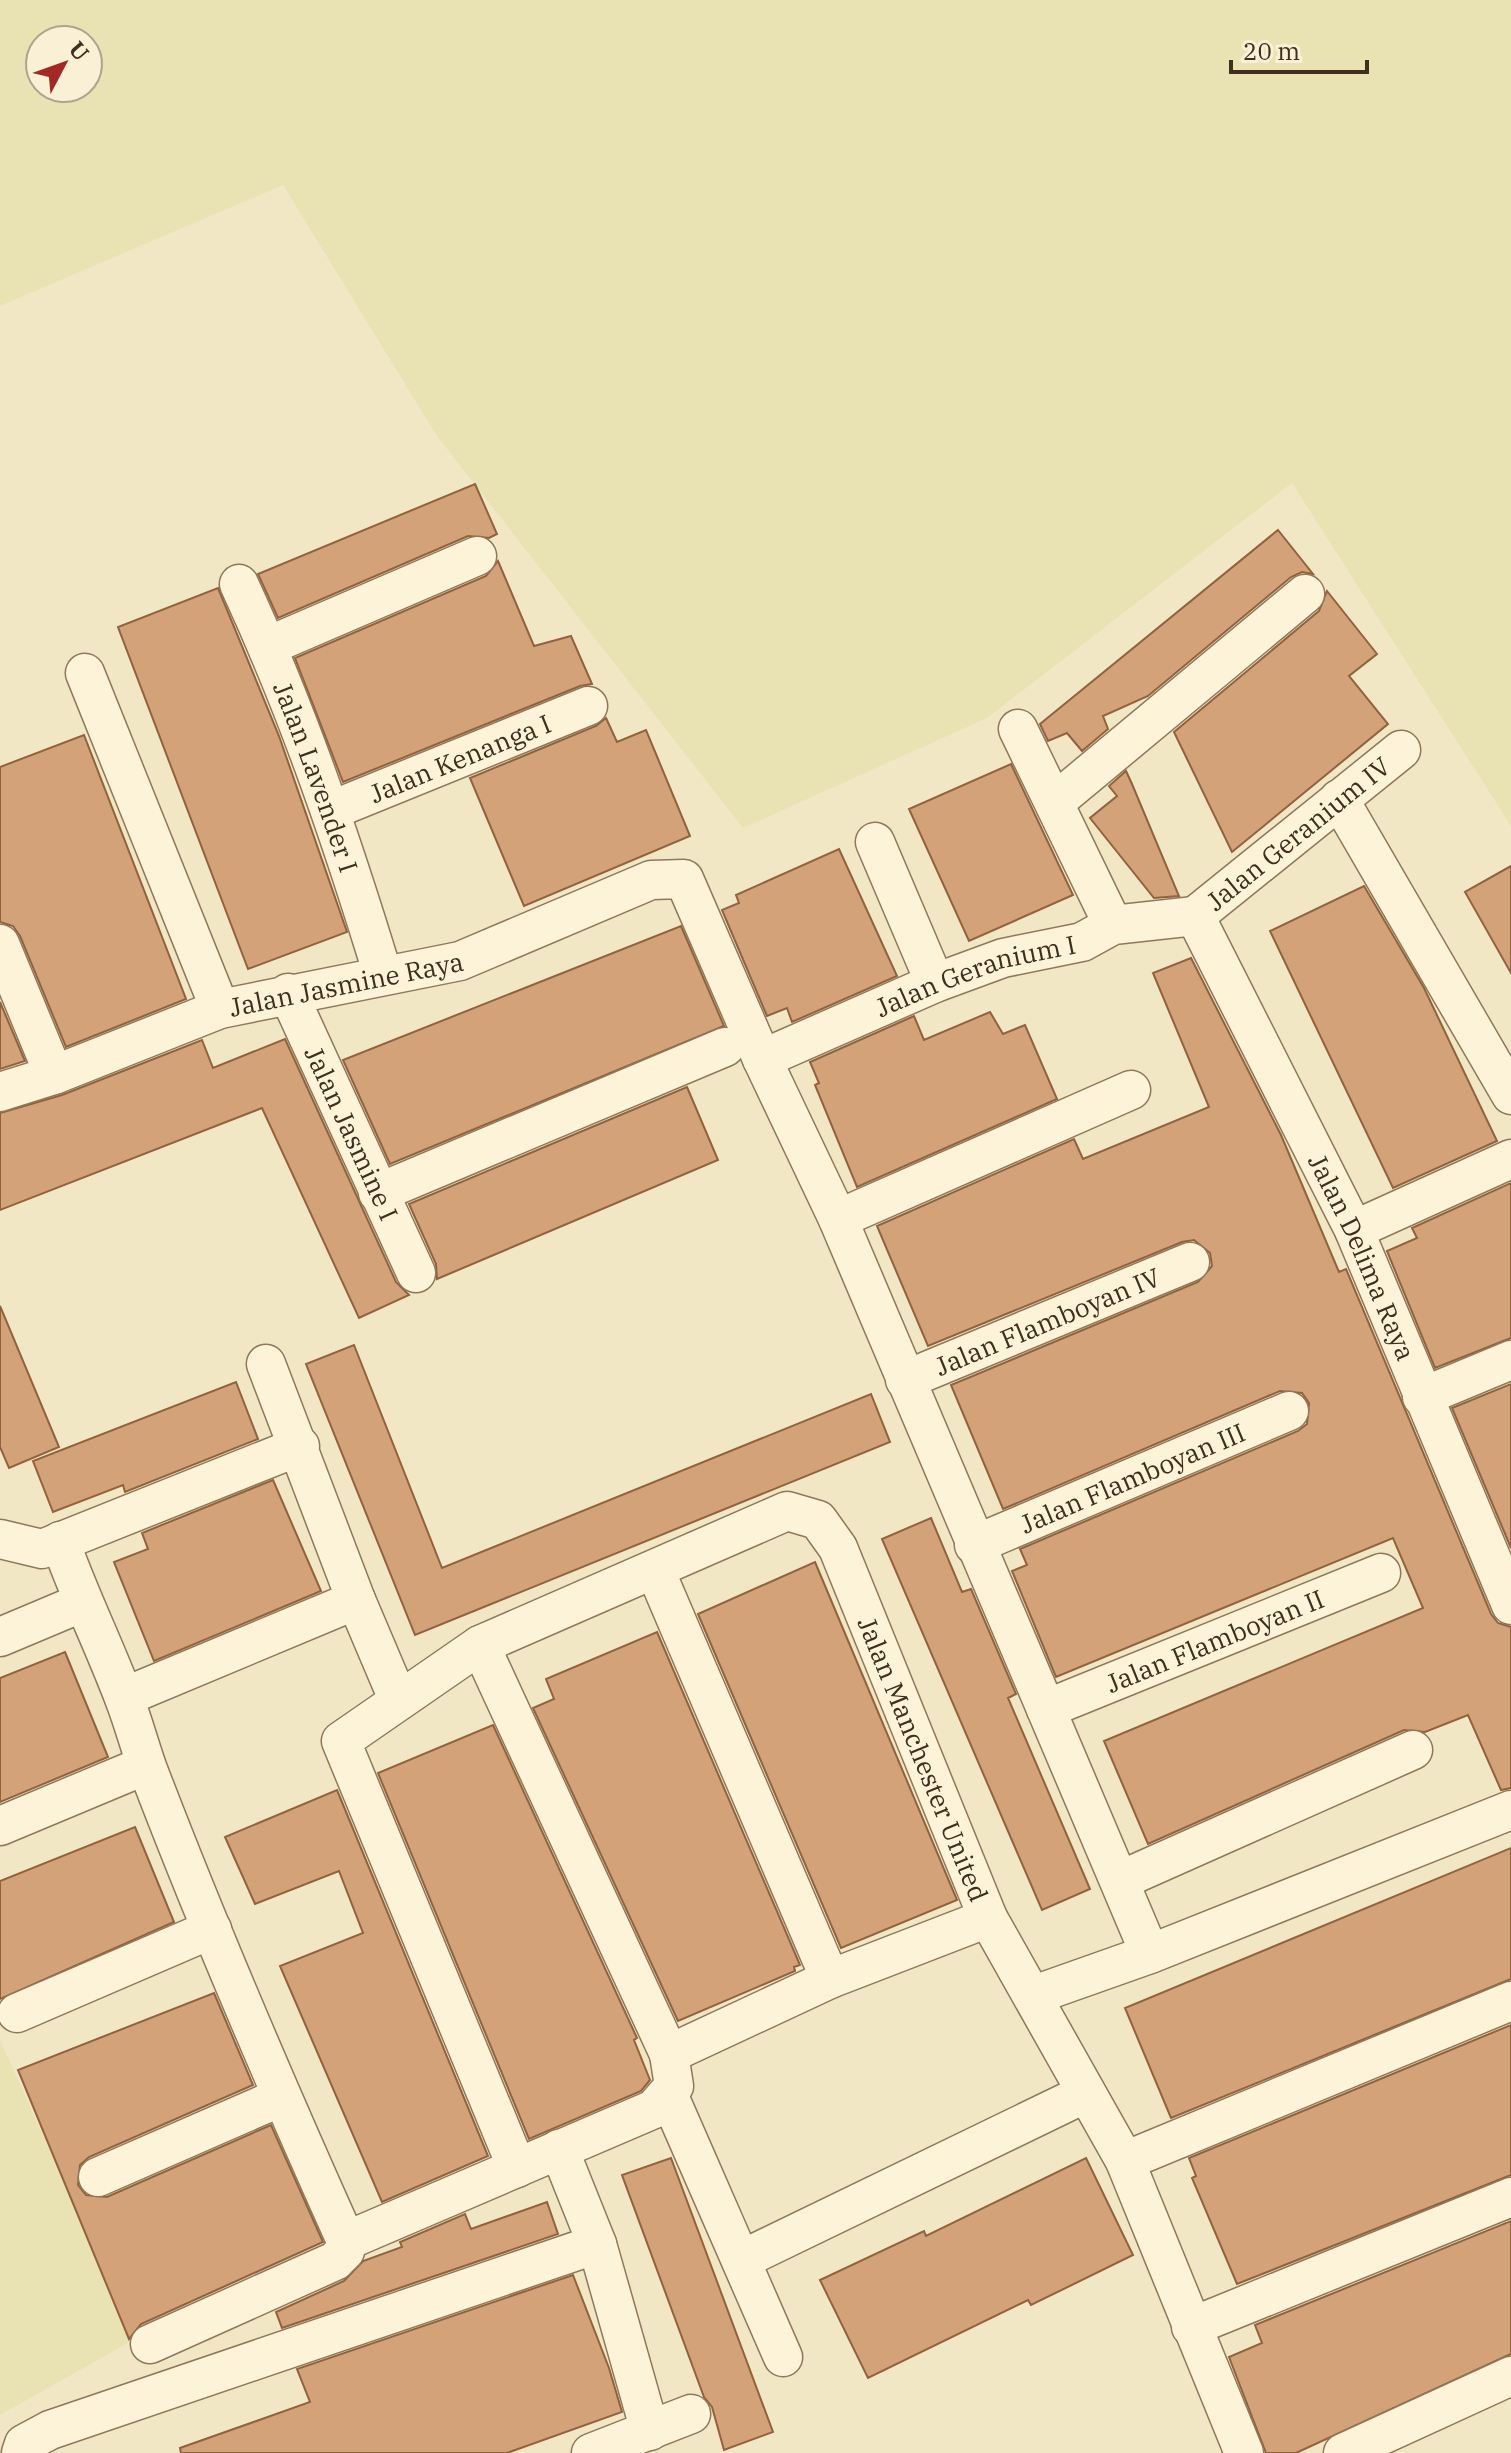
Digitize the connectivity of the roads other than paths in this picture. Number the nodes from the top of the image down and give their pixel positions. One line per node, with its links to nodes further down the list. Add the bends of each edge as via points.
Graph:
1 (477, 556): 4 (street)
2 (239, 584): 4 (street, Jalan Lavender I)
3 (1305, 594): 10 (street)
4 (268, 646): 11 (street, Jalan Lavender I)
5 (85, 673): 19 (street)
6 (588, 706): 11 (street, Jalan Kenanga I)
7 (1018, 729): 10 (street)
8 (1401, 750): 9 (street, Jalan Geranium IV)
9 (1339, 799): 13 (street, Jalan Geranium IV); 25 (street)
10 (1055, 802): 14 (street)
11 (332, 810): 16 (street, Jalan Lavender I)
12 (875, 842): 17 (street)
13 (1195, 916): 14 (street, Jalan Geranium I); 29 (street, Jalan Delima Raya)
14 (1113, 925): 17 (street, Jalan Geranium I, via 1082,942 1003,958)
15 (0, 944): 22 (street)
16 (383, 975): 18 (street, Jalan Jasmine Raya); 21 (street, Jalan Jasmine Raya, via 460,961 651,880 678,878 689,883)
17 (935, 983): 21 (street, Jalan Geranium I)
18 (288, 993): 19 (street, Jalan Jasmine Raya); 27 (street, Jalan Jasmine I)
19 (220, 1009): 22 (street, Jalan Jasmine Raya)
20 (725, 1047): 27 (street)
21 (762, 1059): 28 (street)
22 (54, 1075): 24 (street, Jalan Jasmine Raya)
23 (1131, 1090): 28 (street)
24 (0, 1092)
25 (1511, 1095)
26 (1511, 1159): 29 (street)
27 (378, 1193): 31 (street, Jalan Jasmine I)
28 (838, 1219): 34 (street)
29 (1354, 1230): 35 (street, Jalan Delima Raya)
30 (1190, 1262): 34 (street, Jalan Flamboyan IV)
31 (416, 1273)
32 (1511, 1360): 35 (street)
33 (266, 1364): 37 (street)
34 (905, 1380): 40 (street)
35 (1422, 1397): 41 (street, Jalan Delima Raya)
36 (1289, 1411): 40 (street, Jalan Flamboyan III)
37 (300, 1446): 39 (street); 44 (street)
38 (0, 1539): 39 (street, via 42,1549)
39 (60, 1541): 45 (street)
40 (974, 1545): 51 (street)
41 (1502, 1562): 46 (street, Jalan Delima Raya)
42 (655, 1570): 48 (street); 57 (street, Jalan Manchester United, via 787,1511 818,1520 838,1548); 60 (street)
43 (1381, 1573): 51 (street, Jalan Flamboyan II)
44 (356, 1600): 49 (street); 50 (street)
45 (81, 1603): 47 (street); 49 (street)
46 (1511, 1605)
47 (0, 1637)
48 (480, 1645): 50 (street); 64 (street)
49 (124, 1697): 53 (street)
50 (398, 1699): 70 (street, via 341,1741)
51 (1046, 1709): 56 (street)
52 (1413, 1750): 56 (street)
53 (146, 1765): 55 (street); 58 (street)
54 (1511, 1810): 59 (street)
55 (0, 1826)
56 (1121, 1880): 59 (street)
57 (988, 1918): 60 (street); 61 (street, Jalan Manchester United)
58 (212, 1929): 63 (street); 67 (street)
59 (1150, 1954): 61 (street)
60 (830, 1979): 64 (street)
61 (1034, 1995): 65 (street, Jalan Manchester United)
62 (1511, 2001): 69 (street)
63 (17, 2013)
64 (669, 2054): 66 (street, via 675,2080)
65 (1086, 2093): 69 (street, Jalan Manchester United); 75 (street)
66 (668, 2094): 68 (street, via 645,2114); 75 (street)
67 (281, 2097): 71 (street); 73 (street)
68 (559, 2149): 70 (street); 74 (street)
69 (1125, 2161): 76 (street, Jalan Manchester United)
70 (517, 2168): 73 (street)
71 (98, 2177)
72 (1511, 2197): 76 (street)
73 (346, 2241): 77 (street, via 335,2261)
74 (597, 2244): 81 (street); 82 (street, via 50,2430 24,2444)
75 (741, 2260): 78 (street)
76 (1191, 2327): 84 (street, Jalan Manchester United)
77 (150, 2344)
78 (783, 2357)
79 (1511, 2376): 85 (street)
80 (691, 2414): 81 (street)
81 (650, 2431): 83 (street)
82 (21, 2453)
83 (591, 2453)
84 (1244, 2453)
85 (1343, 2453)

